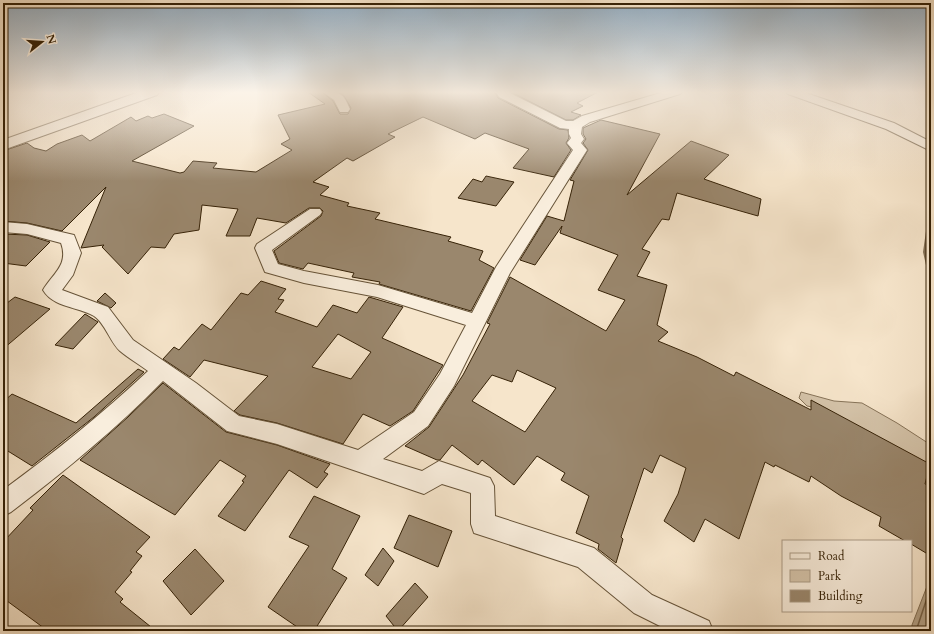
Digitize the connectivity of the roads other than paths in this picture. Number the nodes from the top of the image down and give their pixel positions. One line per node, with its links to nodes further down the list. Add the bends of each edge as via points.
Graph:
1 (65, 122): 6 (street)
2 (557, 122): 5 (street, via 564,125)
3 (582, 122): 5 (street)
4 (879, 122): 7 (street)
5 (576, 125): 10 (street, via 575,134 578,139 573,143 580,150 502,271)
6 (3, 145)
7 (931, 147)
8 (315, 212): 10 (street, via 263,248 271,268 378,292)
9 (3, 227): 11 (street, via 27,229 68,239 73,253 65,275 52,290 59,297 80,302 102,312 126,345)
10 (475, 321): 12 (street, via 447,380 420,419)
11 (161, 370): 12 (street, via 234,424 277,434); 13 (street, via 121,410 59,462)
12 (360, 462): 14 (street, via 424,483 439,472 482,486 483,524 585,556 643,604)
13 (3, 504)
14 (699, 631)

